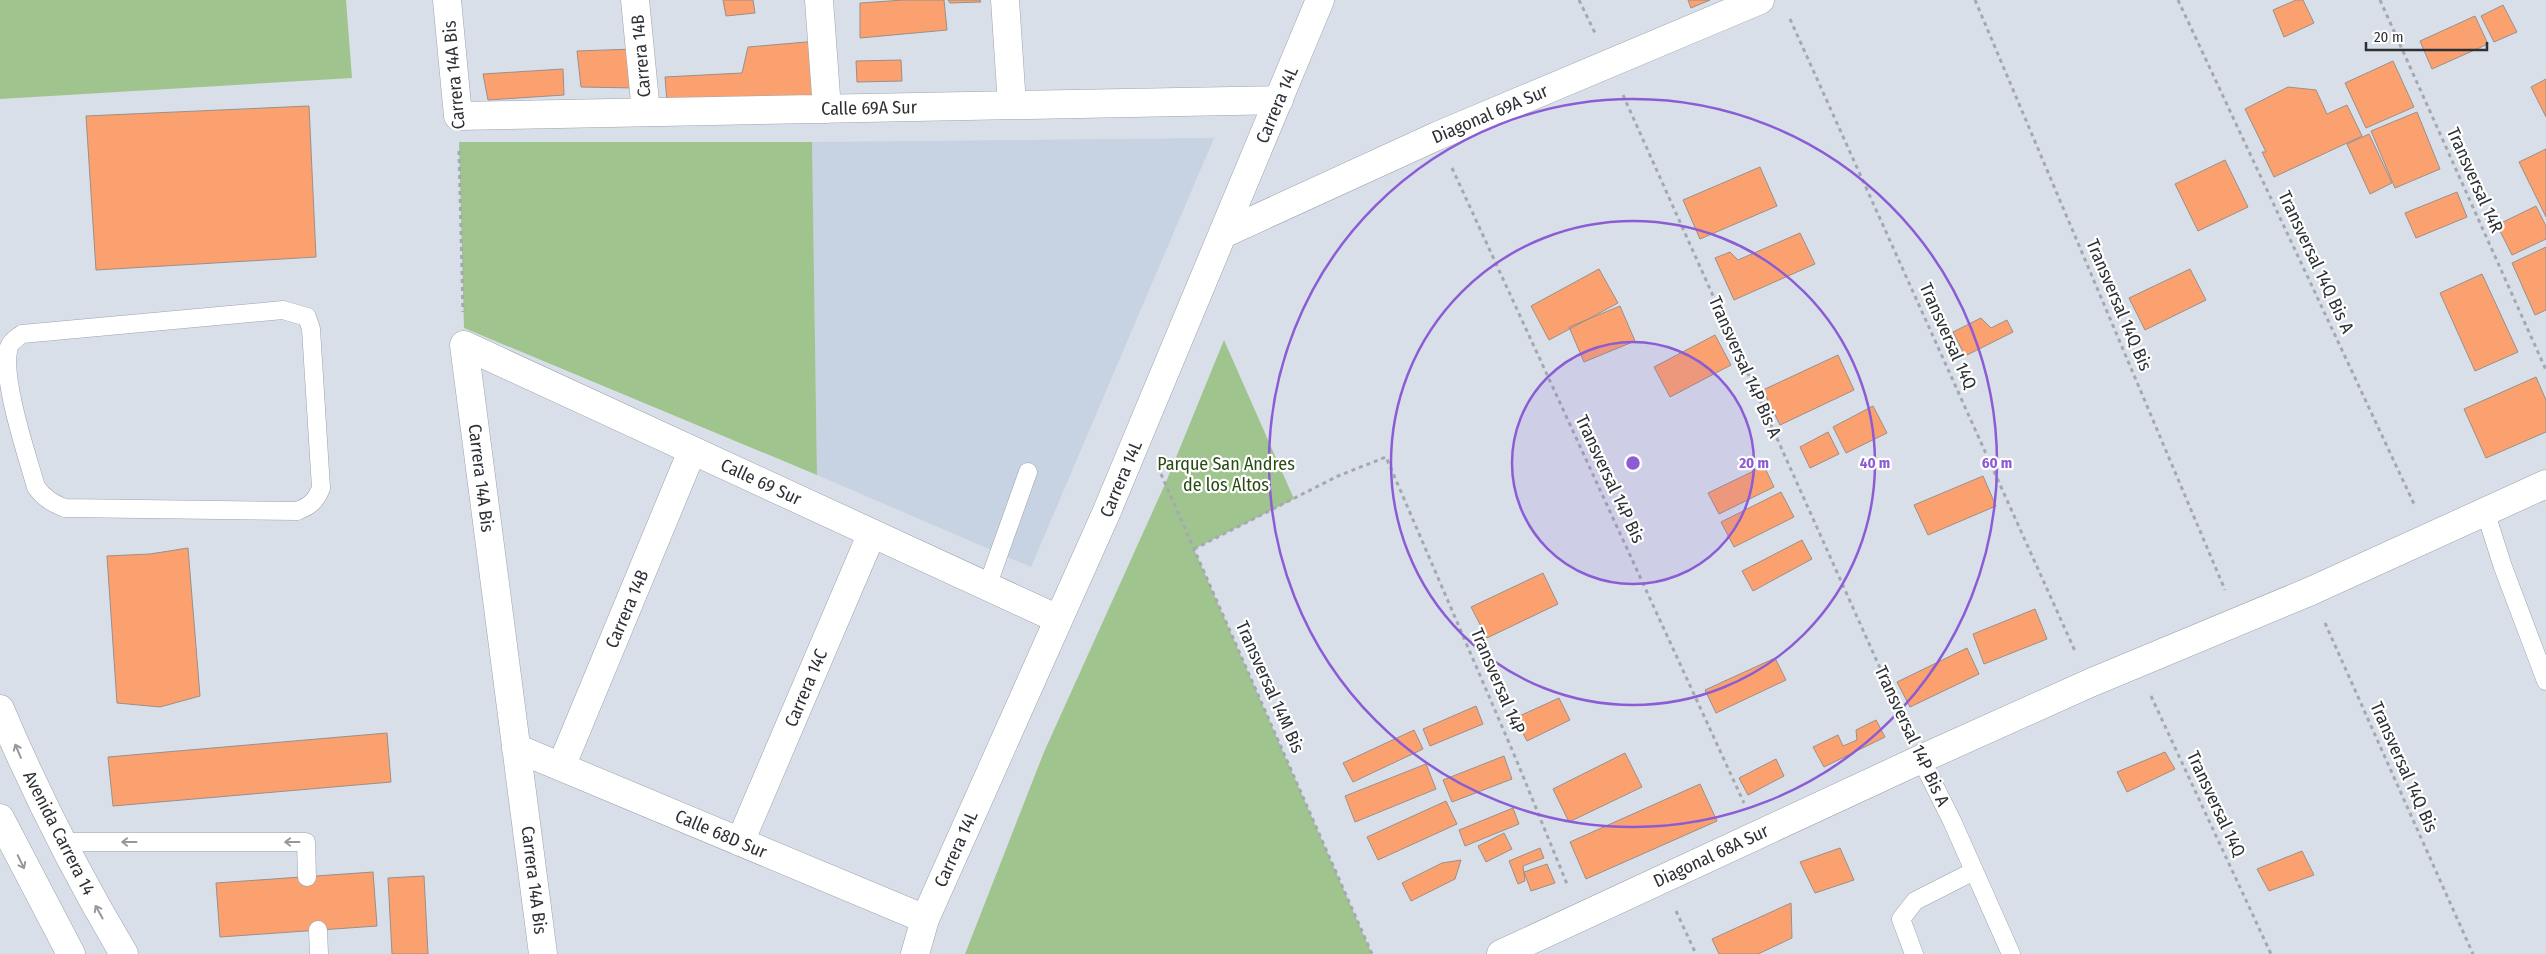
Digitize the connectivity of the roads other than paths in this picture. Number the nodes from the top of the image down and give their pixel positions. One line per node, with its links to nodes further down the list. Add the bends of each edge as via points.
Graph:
1 (447, 0): 11 (street, Carrera 14A Bis)
2 (635, 0): 10 (street, Carrera 14B)
3 (819, 0): 9 (street)
4 (1005, 0): 8 (street)
5 (1320, 0): 7 (street, Carrera 14L)
6 (1760, 0): 12 (street, Diagonal 69A Sur, via 1437,136)
7 (1279, 100): 8 (street, Calle 69A Sur); 12 (street, Carrera 14L)
8 (1012, 105): 9 (street, Calle 69A Sur)
9 (827, 109): 10 (street, Calle 69A Sur)
10 (646, 112): 11 (street, Calle 69A Sur)
11 (458, 116)
12 (1222, 234): 21 (street, Carrera 14L)
13 (464, 345): 15 (street, Calle 69 Sur); 24 (street, Carrera 14A Bis)
14 (3, 382): 14 (lane, via 8,349 22,334 283,310 295,312 307,318 311,329 321,488 312,503 297,511 65,508 52,503 36,487)
15 (692, 451): 19 (street, Calle 69 Sur); 26 (street, Carrera 14B)
16 (1028, 472): 20 (lane)
17 (2546, 484): 18 (street, Diagonal 68A Sur)
18 (2485, 511): 22 (lane); 25 (street, Diagonal 68A Sur, via 2311,591 2090,683)
19 (872, 533): 20 (street, Calle 69 Sur); 29 (street, Carrera 14C)
20 (988, 587): 21 (street, Calle 69 Sur)
21 (1058, 620): 32 (street, Carrera 14L)
22 (2546, 681)
23 (0, 710): 28 (street, Avenida Carrera 14, one-way to 23, via 30,780)
24 (516, 748): 26 (street, Calle 68D Sur); 37 (street, Carrera 14A Bis)
25 (1921, 759): 30 (lane, Transversal 14P Bis A, via 1952,821); 39 (street, Diagonal 68A Sur)
26 (561, 767): 29 (street, Calle 68D Sur)
27 (0, 818): 34 (street, one-way to 34)
28 (62, 842): 31 (lane, one-way to 28, via 306,842); 35 (street, Avenida Carrera 14, one-way to 28)
29 (740, 842): 32 (street, Calle 68D Sur)
30 (1972, 872): 40 (lane, via 1915,900 1901,919); 41 (lane, Transversal 14P Bis A)
31 (307, 877)
32 (925, 919): 38 (street, Carrera 14L)
33 (318, 930): 36 (lane)
34 (71, 954)
35 (124, 954)
36 (319, 954)
37 (543, 954)
38 (914, 954)
39 (1501, 954)
40 (1914, 954)
41 (2011, 954)

